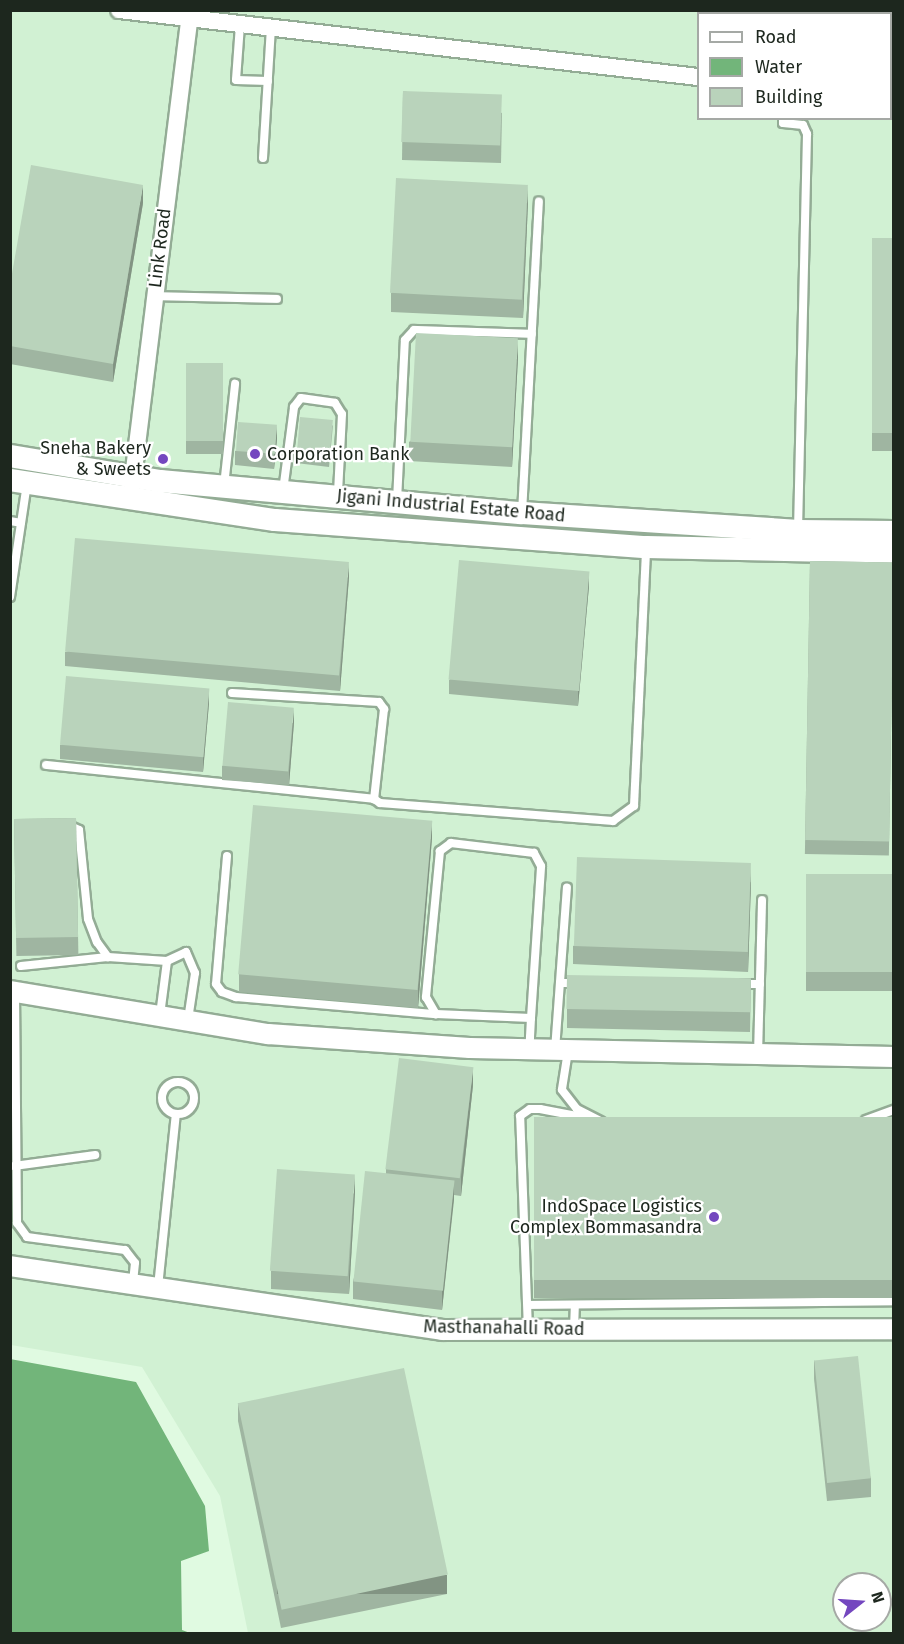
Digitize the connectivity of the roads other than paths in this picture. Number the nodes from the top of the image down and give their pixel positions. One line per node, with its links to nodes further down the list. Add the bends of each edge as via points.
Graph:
1 (119, 10): 2 (street)
2 (189, 20): 3 (street); 10 (street, Link Road)
3 (240, 25): 4 (street); 6 (lane, via 237,80)
4 (271, 29): 5 (street); 6 (lane)
5 (697, 77)
6 (268, 81): 8 (lane)
7 (783, 120): 25 (lane, via 803,125 807,134)
8 (264, 158)
9 (539, 201): 12 (lane)
10 (154, 296): 11 (lane); 15 (street, Link Road)
11 (277, 300)
12 (532, 334): 21 (lane, via 414,330 405,340); 22 (lane)
13 (235, 384): 17 (lane)
14 (10, 456): 15 (main road, Jigani Industrial Estate Road)
15 (134, 476): 17 (main road, Jigani Industrial Estate Road); 20 (street, Link Road)
16 (19, 482): 20 (main road, Jigani Industrial Estate Road); 24 (lane)
17 (224, 486): 18 (main road, Jigani Industrial Estate Road)
18 (283, 492): 19 (main road, Jigani Industrial Estate Road); 19 (lane, via 294,407 301,398 335,403 342,414)
19 (338, 496): 21 (main road, Jigani Industrial Estate Road)
20 (130, 498): 27 (main road, Jigani Industrial Estate Road, via 275,520)
21 (397, 502): 22 (main road, Jigani Industrial Estate Road)
22 (522, 513): 25 (main road, Jigani Industrial Estate Road)
23 (10, 521): 24 (lane)
24 (21, 523): 29 (lane)
25 (798, 531): 26 (main road, Jigani Industrial Estate Road)
26 (894, 532)
27 (646, 547): 28 (main road, Jigani Industrial Estate Road); 32 (lane, via 634,806 613,821)
28 (894, 552)
29 (10, 597)
30 (232, 693): 32 (lane, via 380,702 384,709)
31 (46, 765): 32 (lane)
32 (374, 799)
33 (61, 825): 37 (lane, via 79,830 88,919)
34 (227, 856): 45 (lane, via 216,984 222,992 236,997)
35 (567, 887): 40 (lane)
36 (762, 900): 43 (lane)
37 (108, 957): 38 (lane); 39 (lane)
38 (167, 961): 46 (lane); 48 (lane, via 186,952 195,973)
39 (21, 966)
40 (560, 983): 41 (lane); 50 (lane)
41 (583, 983)
42 (736, 984): 43 (lane)
43 (760, 984): 51 (lane)
44 (13, 991): 46 (street); 61 (lane)
45 (436, 1014): 47 (lane); 47 (lane, via 426,997 440,851 452,843 534,853 541,866)
46 (160, 1016): 48 (street)
47 (531, 1018): 49 (lane)
48 (188, 1020): 49 (street, via 268,1034)
49 (529, 1050): 50 (street)
50 (561, 1051): 51 (street); 57 (lane, via 562,1090 577,1109)
51 (758, 1056): 52 (street)
52 (894, 1057)
53 (894, 1110): 56 (lane)
54 (176, 1114): 64 (lane)
55 (856, 1120): 56 (lane)
56 (868, 1120): 59 (lane)
57 (599, 1121): 58 (lane); 66 (lane, via 540,1109 530,1109 520,1116)
58 (610, 1121)
59 (894, 1122)
60 (95, 1155): 61 (lane)
61 (14, 1166): 63 (lane, via 14,1210 21,1232 35,1239 124,1250 135,1263)
62 (10, 1266): 63 (street, Masthanahalli Road)
63 (133, 1284): 64 (street, Masthanahalli Road)
64 (158, 1288): 69 (street, Masthanahalli Road, via 442,1330)
65 (894, 1301): 67 (lane)
66 (528, 1305): 67 (lane); 69 (lane)
67 (575, 1305): 70 (lane)
68 (894, 1329): 70 (street, Masthanahalli Road)
69 (528, 1330): 70 (street, Masthanahalli Road)
70 (574, 1330)

